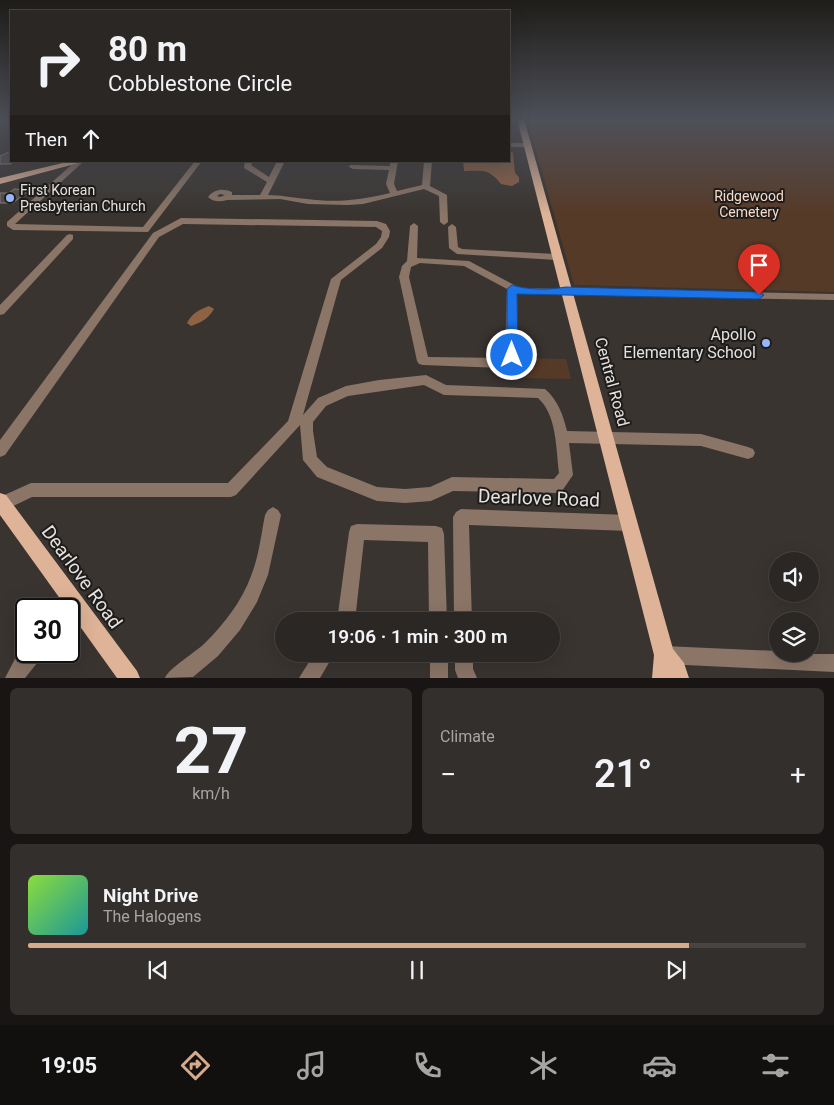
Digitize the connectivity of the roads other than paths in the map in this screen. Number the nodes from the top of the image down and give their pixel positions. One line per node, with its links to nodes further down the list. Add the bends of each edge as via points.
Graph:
1 (528, 151): 19 (main road, Central Road)
2 (58, 162): 10 (main road)
3 (80, 162): 4 (street, via 10,224 13,227 145,230); 11 (main road)
4 (198, 162)
5 (249, 162): 12 (street, via 247,166)
6 (280, 162): 12 (street)
7 (428, 162): 13 (street)
8 (394, 165): 9 (street); 14 (street, via 390,184)
9 (353, 167)
10 (0, 176)
11 (0, 181)
12 (271, 181): 15 (street)
13 (426, 187): 14 (street); 19 (street, via 443,195 454,248 460,252)
14 (394, 194): 15 (street, via 348,203)
15 (263, 197): 16 (street)
16 (227, 198)
17 (414, 226): 20 (street)
18 (70, 237): 24 (street)
19 (556, 257): 22 (main road, Central Road)
20 (414, 261): 21 (street, via 466,263); 21 (street, via 407,266 404,277 423,361 502,364 510,361)
21 (512, 289): 22 (street)
22 (566, 290): 23 (street); 26 (main road, Central Road)
23 (834, 297)
24 (0, 311)
25 (561, 437): 25 (street, via 566,474 557,486 452,484 431,494 405,496 377,494 322,472 310,460 306,431 307,420 322,402 346,391 426,380 444,390 541,393 552,404); 26 (street)
26 (605, 437): 28 (street, via 701,440); 31 (main road, Central Road)
27 (0, 451): 29 (street, via 156,235 181,221 377,224 386,231 379,246 336,279 294,424 231,490 30,490)
28 (748, 452)
29 (1, 503): 32 (main road, Dearlove Road)
30 (273, 515): 45 (street, via 258,582 248,602 226,633)
31 (629, 523): 35 (street, Dearlove Road, via 462,517); 37 (main road, Central Road)
32 (63, 598)
33 (347, 612): 34 (street, via 357,532 436,534)
34 (438, 612)
35 (463, 612)
36 (80, 622): 44 (main road, Dearlove Road)
37 (664, 655): 42 (street); 49 (main road, Central Road); 50 (main road, Central Road, via 677,670)
38 (319, 662): 46 (street)
39 (439, 662): 47 (street)
40 (464, 662): 48 (street)
41 (24, 663): 43 (street)
42 (834, 663)
43 (14, 678)
44 (130, 678)
45 (174, 678)
46 (308, 678)
47 (439, 678)
48 (468, 678)
49 (662, 678)
50 (679, 678)

